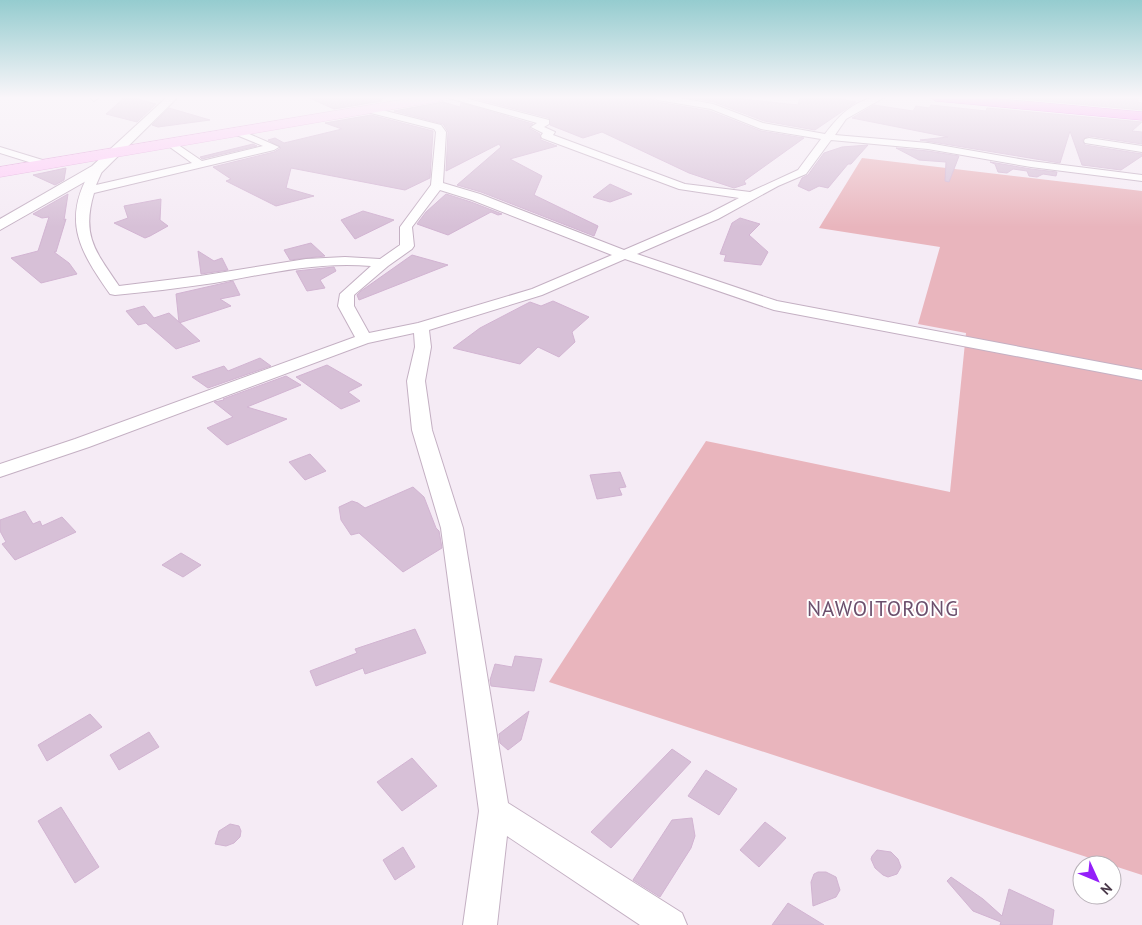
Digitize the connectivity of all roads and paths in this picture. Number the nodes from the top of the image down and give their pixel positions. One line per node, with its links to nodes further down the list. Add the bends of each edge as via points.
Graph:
1 (126, 140): 12 (street)
2 (188, 140): 9 (main road)
3 (258, 140): 14 (street, via 274,147)
4 (440, 140): 18 (street)
5 (557, 140): 20 (street, via 683,186)
6 (825, 140): 20 (street, via 802,172)
7 (863, 140): 17 (street, via 928,146 1031,164)
8 (1089, 140): 10 (street)
9 (171, 143): 12 (main road); 14 (street)
10 (1142, 149)
11 (0, 150): 13 (street)
12 (112, 153): 13 (main road); 15 (street)
13 (45, 164): 16 (main road)
14 (200, 164): 19 (street)
15 (97, 168): 19 (street); 21 (street)
16 (0, 172)
17 (1142, 178)
18 (437, 185): 22 (street); 23 (street, via 406,227 407,246)
19 (87, 191): 23 (street, via 82,229 94,258 115,291 278,268 361,260)
20 (752, 196): 22 (street, via 714,216)
21 (0, 225)
22 (623, 254): 24 (street, via 537,292); 26 (street, via 774,305)
23 (383, 263): 25 (street, via 348,294 346,306)
24 (421, 327): 25 (street); 28 (street, via 423,348 416,381 422,430 452,528)
25 (364, 339): 27 (street)
26 (1142, 375)
27 (0, 471)
28 (494, 811): 29 (street); 30 (street)
29 (480, 925)
30 (670, 925)

